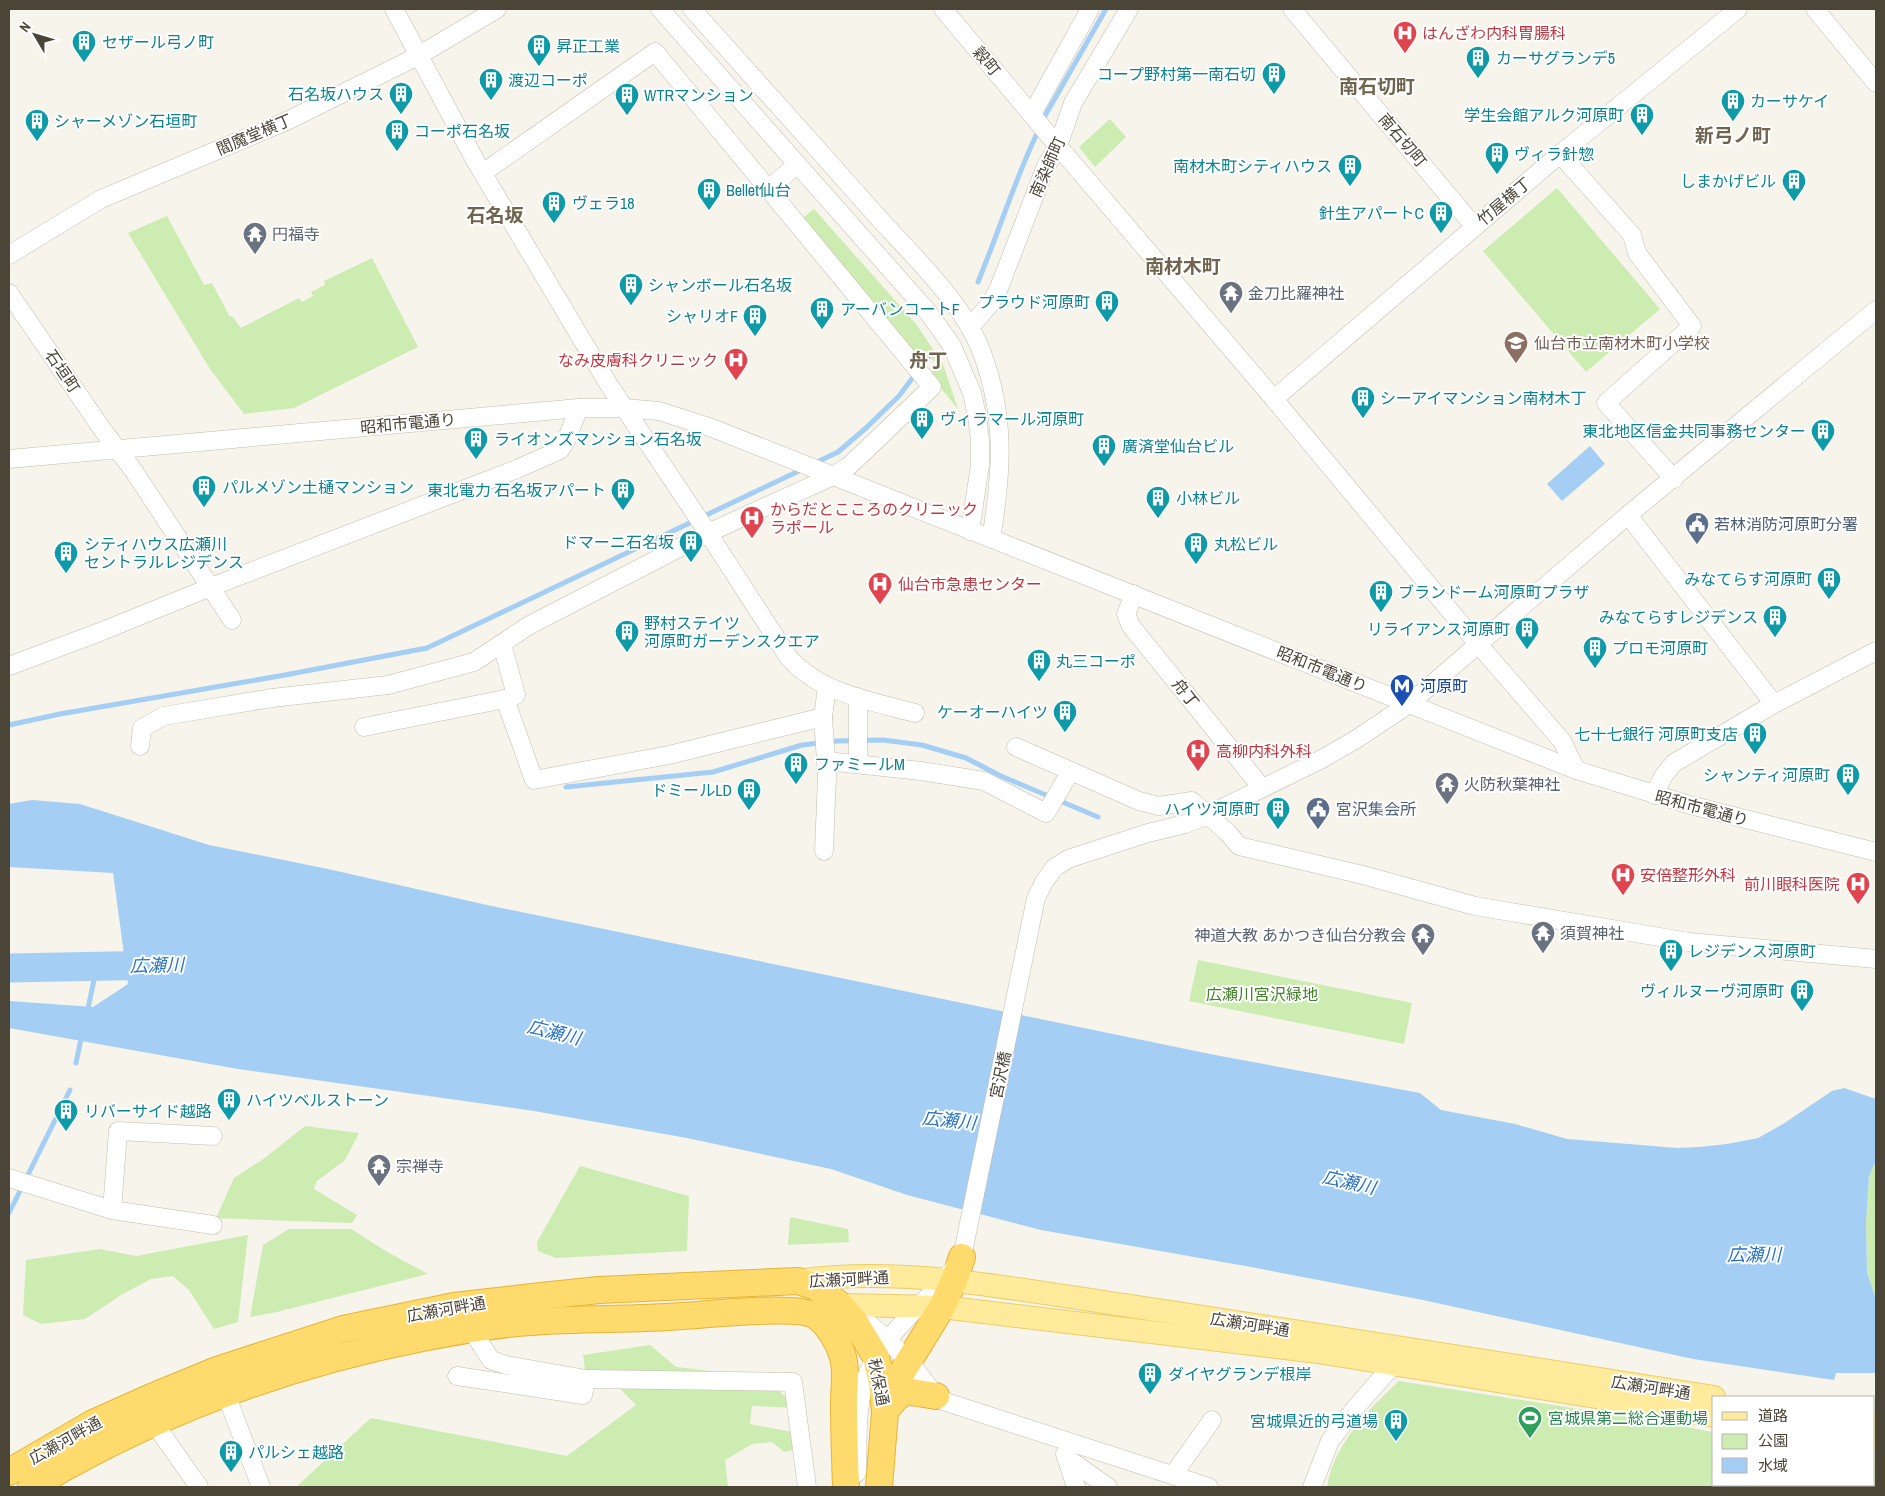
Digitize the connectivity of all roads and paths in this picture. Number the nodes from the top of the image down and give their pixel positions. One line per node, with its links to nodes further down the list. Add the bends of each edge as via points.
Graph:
1 (394, 9): 11 (street)
2 (497, 9): 11 (street, 閻魔堂横丁)
3 (660, 9): 16 (street)
4 (943, 9): 13 (street, 穀町)
5 (1090, 9): 13 (street)
6 (1129, 9): 14 (street, 南染師町, via 1073,103)
7 (1292, 9): 19 (street, 南石切町)
8 (1738, 9): 15 (street, 竹屋横丁)
9 (1815, 9): 12 (street)
10 (699, 11): 23 (street, via 926,270)
11 (418, 56): 17 (street); 20 (street, 閻魔堂横丁, via 290,120 102,199)
12 (1876, 83)
13 (1034, 116): 14 (street, 穀町)
14 (1056, 143): 23 (street, 南染師町, via 999,288 991,303); 24 (street, 穀町)
15 (1560, 154): 19 (street, 竹屋横丁); 30 (street, via 1632,235 1637,253 1692,326 1606,403)
16 (797, 165): 18 (street); 33 (street, via 928,312 952,346 972,392 980,440 980,465)
17 (484, 172): 18 (street, via 655,52); 26 (street)
18 (768, 189): 29 (street, via 932,387 849,466)
19 (1474, 226): 24 (street, 竹屋横丁)
20 (9, 255)
21 (9, 293): 27 (street, 石垣町)
22 (1876, 310): 30 (street, 宮沢橋)
23 (970, 327): 34 (street, via 994,391 999,422 1001,456)
24 (1274, 399): 39 (street, 穀町)
25 (579, 408): 26 (street, 昭和市電通り); 27 (street, 昭和市電通り); 35 (street, via 560,450 517,470)
26 (624, 408): 29 (street, 昭和市電通り, via 658,411 712,428); 32 (street)
27 (116, 449): 28 (street, 昭和市電通り); 35 (street, 石垣町)
28 (9, 459)
29 (827, 474): 32 (street); 33 (street, 昭和市電通り)
30 (1674, 479): 31 (street, 宮沢橋)
31 (1628, 515): 39 (street, 宮沢橋); 46 (street)
32 (705, 529): 38 (street, via 528,626); 42 (street, via 788,658)
33 (970, 531): 34 (street, 昭和市電通り)
34 (991, 539): 36 (street, 昭和市電通り)
35 (211, 587): 37 (street, 石垣町); 41 (street)
36 (1134, 594): 45 (street, 昭和市電通り); 56 (street, 舟丁, via 1126,614 1131,626)
37 (232, 620)
38 (502, 644): 44 (street, via 516,695); 50 (street, via 474,662 388,686 272,698 164,716 142,728)
39 (1478, 645): 45 (street, 宮沢橋); 54 (street, 穀町, via 1562,741)
40 (1876, 651): 46 (street)
41 (9, 666)
42 (827, 688): 43 (street); 48 (street)
43 (858, 697): 47 (street); 53 (street)
44 (505, 698): 48 (street, via 534,780); 49 (street)
45 (1409, 704): 54 (street, 昭和市電通り); 56 (street, 宮沢橋, via 1320,760)
46 (1774, 704): 57 (street, via 1674,763)
47 (915, 713)
48 (823, 723): 52 (street)
49 (364, 727)
50 (140, 746)
51 (1016, 747): 55 (street)
52 (826, 756): 53 (street); 59 (street)
53 (858, 764): 55 (street, via 984,781 1046,813)
54 (1576, 770): 57 (street, 昭和市電通り)
55 (1068, 777): 58 (street, via 1159,806 1192,801)
56 (1262, 788): 58 (street, 宮沢橋)
57 (1654, 795): 60 (street, 昭和市電通り)
58 (1208, 815): 61 (street, via 1240,846 1475,906 1690,942); 66 (street, 宮沢橋, via 1068,859 1054,868 1044,882 1036,898)
59 (824, 851)
60 (1876, 852)
61 (1876, 959)
62 (213, 1136): 64 (street, via 118,1131)
63 (17, 1180): 64 (street)
64 (112, 1210): 65 (street)
65 (213, 1225)
66 (963, 1255): 68 (highway)
67 (798, 1281): 68 (main road, 広瀬河畔通, via 881,1276); 69 (highway, 秋保通, via 816,1287); 87 (highway, 広瀬河畔通, via 599,1290 541,1296 454,1306 343,1329 217,1370 149,1398 93,1423)
68 (949, 1281): 70 (highway); 80 (main road, 広瀬河畔通, via 1243,1323)
69 (840, 1305): 70 (main road, 広瀬河畔通); 71 (main road, 広瀬河畔通); 73 (highway, 秋保通)
70 (931, 1307): 73 (street); 74 (highway); 75 (main road, 広瀬河畔通, via 1318,1352)
71 (802, 1311): 72 (highway, 広瀬河畔通, via 531,1322); 93 (highway, 秋保通, via 815,1316 826,1326 844,1359)
72 (471, 1329): 77 (street, via 491,1360); 78 (highway, 広瀬河畔通, via 310,1365)
73 (882, 1349): 74 (street); 81 (highway, 秋保通); 94 (street, via 863,1387)
74 (909, 1362): 79 (street); 81 (highway, via 896,1382)
75 (1393, 1365): 82 (main road, 広瀬河畔通); 99 (street, via 1330,1441)
76 (457, 1376): 77 (street, via 583,1395)
77 (586, 1380): 92 (street, via 793,1382)
78 (226, 1394): 84 (highway, 広瀬河畔通); 91 (street)
79 (936, 1396): 81 (highway, via 906,1391); 85 (street)
80 (1712, 1397)
81 (885, 1412): 95 (highway, 秋保通)
82 (1712, 1416)
83 (1212, 1420): 88 (street)
84 (154, 1423): 89 (highway, 広瀬河畔通, via 92,1452); 90 (street)
85 (1059, 1440): 86 (street); 88 (street)
86 (1067, 1458): 96 (street); 97 (street)
87 (9, 1472)
88 (1173, 1475): 98 (street)
89 (31, 1487)
90 (199, 1487)
91 (261, 1487)
92 (807, 1487)
93 (846, 1487)
94 (857, 1487)
95 (879, 1487)
96 (1076, 1487)
97 (1108, 1487)
98 (1209, 1487)
99 (1312, 1487)

